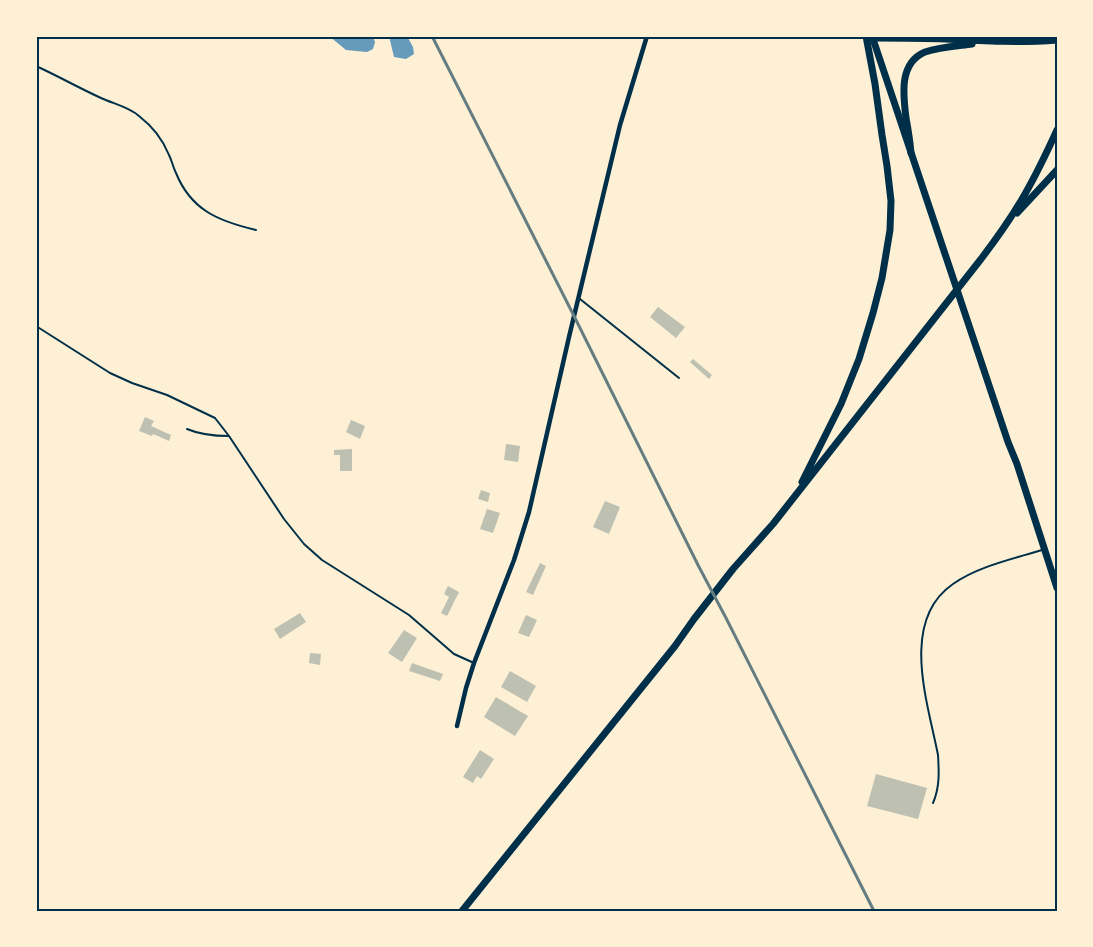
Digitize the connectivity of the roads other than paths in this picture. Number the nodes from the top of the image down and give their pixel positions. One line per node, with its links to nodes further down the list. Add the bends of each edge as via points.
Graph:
1 (647, 36): 9 (street, via 620,125)
2 (870, 37): 4 (main road); 6 (main road); 14 (main road, via 891,201 890,230 882,278 860,359 842,404)
3 (1057, 40): 4 (main road)
4 (987, 42): 6 (main road, via 925,52 906,70 904,101)
5 (1057, 130): 8 (main road, via 1042,164)
6 (912, 153): 15 (main road)
7 (1057, 170): 8 (main road)
8 (1005, 226): 14 (main road)
9 (578, 297): 11 (lane); 17 (street, via 529,512)
10 (36, 326): 13 (lane, via 110,373 215,418)
11 (679, 378)
12 (187, 429): 13 (lane, via 213,436)
13 (229, 436): 17 (lane, via 304,544 322,560 409,616 454,654)
14 (796, 495): 20 (main road, via 733,569)
15 (1044, 550): 16 (main road); 19 (lane, via 963,578 943,592 929,612 922,648 922,672 938,755 938,792)
16 (1057, 588)
17 (474, 663): 18 (street)
18 (456, 726)
19 (933, 803)
20 (462, 911)

